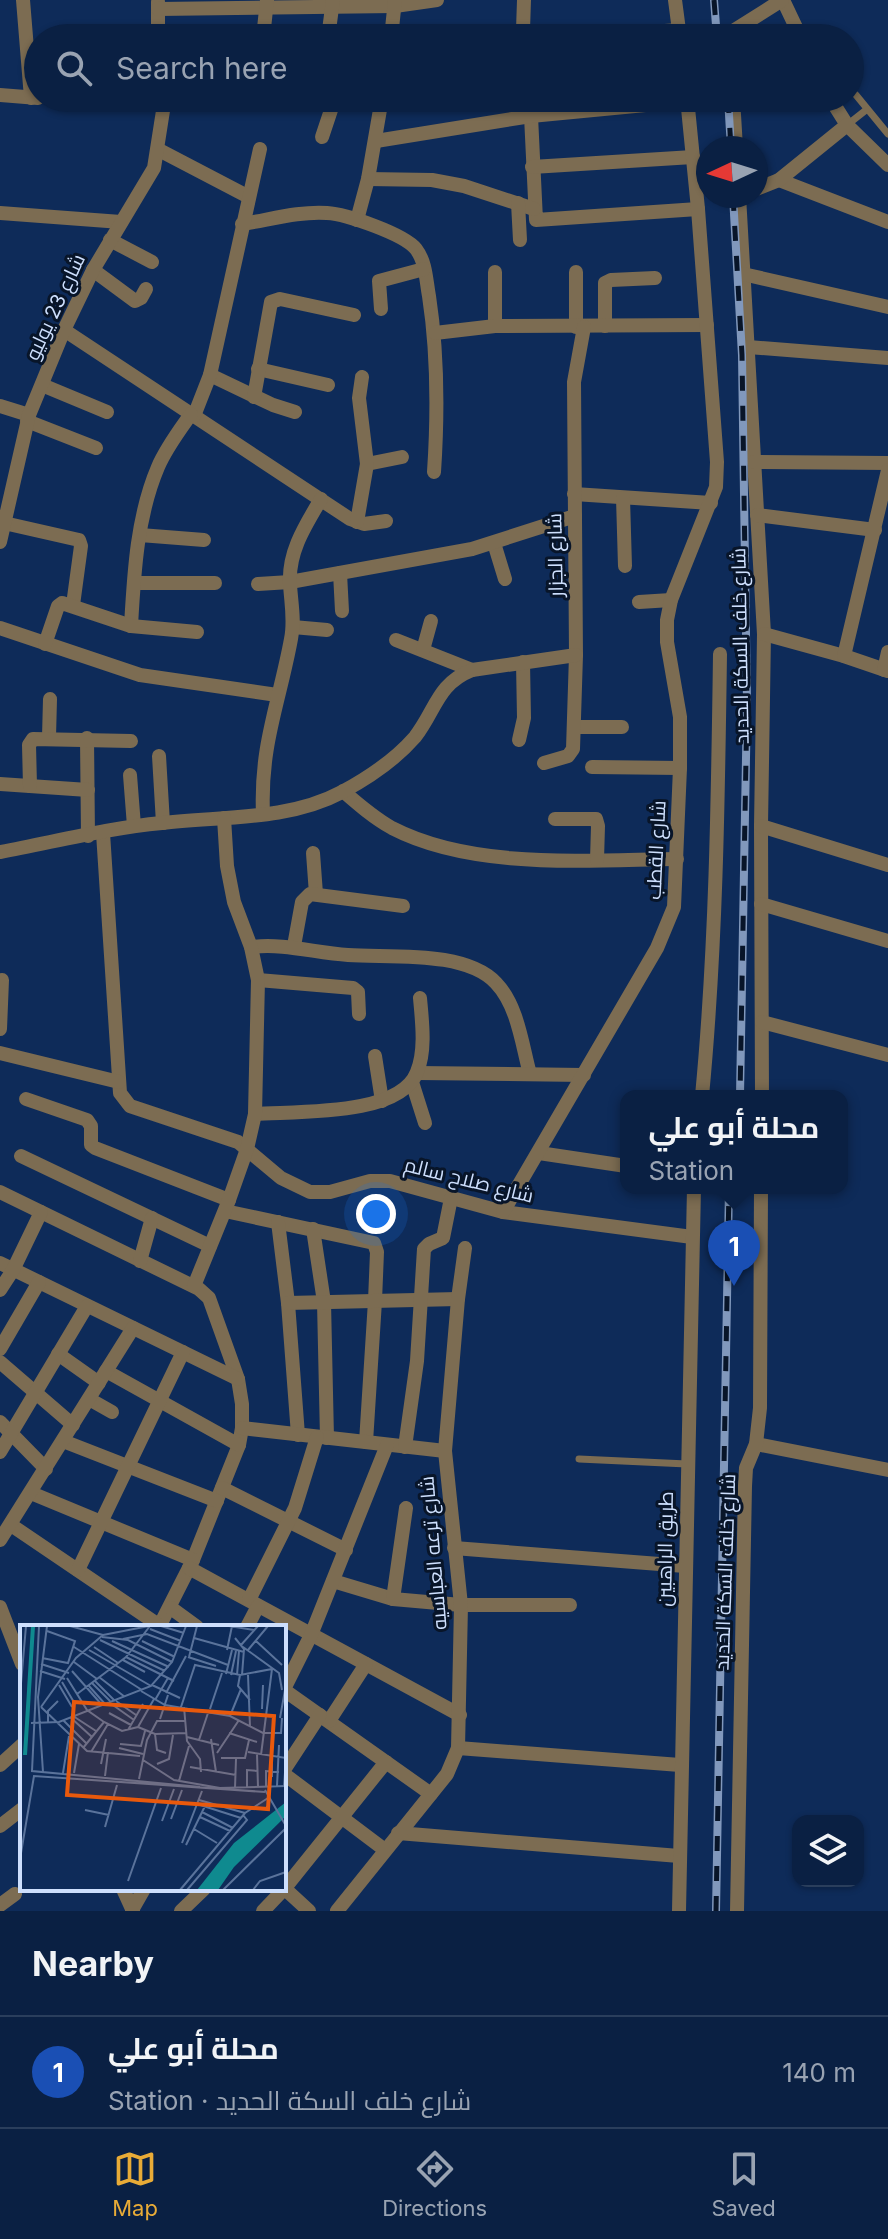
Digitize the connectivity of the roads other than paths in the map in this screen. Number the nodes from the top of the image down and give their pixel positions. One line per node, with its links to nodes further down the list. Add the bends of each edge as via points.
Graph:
1 (23, 0): 11 (street)
2 (437, 0): 7 (street)
3 (524, 0): 15 (street)
4 (675, 0): 16 (street)
5 (783, 0): 17 (street); 18 (street)
6 (333, 3): 7 (street); 9 (street); 13 (street)
7 (395, 3): 14 (street)
8 (223, 4): 9 (street); 10 (street)
9 (267, 4): 12 (street)
10 (158, 5)
11 (26, 24)
12 (265, 24)
13 (330, 24)
14 (393, 24)
15 (523, 24)
16 (678, 24)
17 (744, 24)
18 (794, 24)
19 (0, 95): 20 (street)
20 (24, 97)
21 (864, 107): 22 (lane)
22 (866, 110): 33 (lane)
23 (163, 112): 38 (street, شارع 23 يوليو)
24 (330, 112): 35 (street)
25 (378, 112): 36 (street)
26 (570, 112): 31 (street)
27 (688, 112): 39 (street)
28 (734, 112): 34 (street)
29 (839, 112): 32 (street)
30 (863, 112): 32 (lane)
31 (531, 116): 36 (street); 41 (street)
32 (847, 125): 40 (street); 43 (street)
33 (888, 134)
34 (735, 136)
35 (322, 137)
36 (376, 141): 42 (street)
37 (260, 149): 45 (street)
38 (159, 150): 45 (street); 52 (street, شارع 23 يوليو, via 140,196)
39 (693, 157): 41 (street); 48 (street)
40 (888, 165)
41 (532, 167): 50 (street)
42 (368, 179): 46 (street, via 432,180); 51 (street)
43 (779, 180): 44 (street); 53 (street)
44 (768, 184)
45 (249, 197): 54 (street)
46 (518, 203): 50 (street); 56 (street)
47 (740, 208): 62 (street, شارع خلف السكة الحديد)
48 (698, 209): 50 (street); 68 (street)
49 (0, 213): 52 (street)
50 (534, 214)
51 (357, 220): 54 (street, via 328,213); 58 (street, via 406,241)
52 (121, 222): 55 (street, شارع 23 يوليو)
53 (888, 222)
54 (242, 224): 77 (street)
55 (110, 240): 57 (street); 59 (street, شارع 23 يوليو)
56 (520, 240)
57 (152, 262)
58 (422, 263): 66 (street, via 379,281); 73 (street)
59 (93, 270): 64 (street, via 135,301); 72 (street, شارع 23 يوليو)
60 (495, 272): 69 (street)
61 (576, 272): 71 (street, شارع الجزار)
62 (743, 274): 65 (street); 74 (street, شارع خلف السكة الحديد)
63 (655, 278): 70 (street, via 607,281)
64 (146, 289)
65 (888, 307)
66 (381, 309)
67 (354, 315): 76 (street, via 274,299 268,306)
68 (707, 325): 70 (street); 97 (street, via 717,462)
69 (495, 326): 71 (street); 73 (street)
70 (605, 326): 71 (street)
71 (580, 327): 94 (street, شارع الجزار, via 574,382)
72 (64, 330): 79 (street, شارع 23 يوليو); 85 (street)
73 (435, 333): 93 (street)
74 (748, 347): 75 (street); 89 (street, شارع خلف السكة الحديد)
75 (888, 358)
76 (258, 369): 80 (street); 81 (street)
77 (210, 375): 81 (street); 85 (street)
78 (362, 377): 91 (street, via 359,398)
79 (42, 385): 83 (street); 86 (street, شارع 23 يوليو)
80 (328, 385)
81 (254, 397): 84 (street)
82 (0, 406): 86 (street)
83 (107, 412)
84 (295, 412)
85 (192, 415): 96 (street); 104 (street, via 159,464)
86 (28, 418): 87 (street); 102 (street, شارع 23 يوليو)
87 (96, 448)
88 (402, 457): 91 (street)
89 (754, 462): 90 (street); 98 (street, شارع خلف السكة الحديد)
90 (888, 463)
91 (367, 464): 101 (street)
92 (888, 470): 103 (street)
93 (434, 472)
94 (574, 494): 95 (street); 99 (street, شارع الجزار)
95 (623, 498): 97 (street); 108 (street)
96 (321, 499): 101 (street); 111 (street, via 292,555)
97 (711, 503): 115 (street, شارع القطب)
98 (757, 515): 103 (street); 125 (street, شارع خلف السكة الحديد)
99 (575, 516): 107 (street); 131 (street, شارع الجزار)
100 (386, 521): 101 (street)
101 (357, 522)
102 (4, 523): 106 (street, شارع 23 يوليو); 117 (street, via 79,540)
103 (875, 530): 132 (street)
104 (140, 535): 105 (street); 112 (street)
105 (204, 540)
106 (0, 542)
107 (494, 543): 109 (street); 110 (street)
108 (625, 566)
109 (340, 573): 111 (street); 118 (street)
110 (505, 579)
111 (290, 582): 114 (street); 121 (street)
112 (134, 583): 113 (street); 120 (street)
113 (215, 583)
114 (258, 584)
115 (671, 600): 116 (street); 147 (street, شارع القطب, via 667,642 680,717)
116 (639, 602)
117 (73, 605): 120 (street); 127 (street, via 59,604)
118 (342, 611)
119 (431, 621): 128 (street)
120 (131, 626): 124 (street)
121 (293, 627): 123 (street); 136 (street)
122 (0, 628): 127 (street)
123 (327, 630)
124 (197, 632)
125 (764, 634): 132 (street); 158 (street, شارع خلف السكة الحديد)
126 (396, 640): 128 (street)
127 (45, 644): 136 (street, via 140,675)
128 (423, 650): 134 (street)
129 (888, 652): 135 (street)
130 (720, 654): 184 (street, via 711,1006)
131 (576, 655): 133 (street); 138 (street, شارع الجزار)
132 (844, 656): 135 (street)
133 (523, 662): 134 (street); 142 (street)
134 (472, 670): 152 (street, via 447,684 415,736 391,761)
135 (886, 670)
136 (277, 695): 153 (street, via 265,751)
137 (50, 699): 140 (street)
138 (574, 727): 139 (street); 145 (street, شارع الجزار, via 572,754)
139 (622, 727)
140 (49, 737): 141 (street); 150 (street, via 30,741)
141 (87, 738): 143 (street); 151 (street)
142 (519, 740)
143 (131, 741)
144 (159, 756): 156 (street)
145 (544, 763)
146 (592, 767): 147 (street)
147 (680, 768): 162 (street, شارع القطب)
148 (130, 775): 157 (street)
149 (0, 784): 150 (street)
150 (30, 786): 151 (street)
151 (88, 790): 159 (street)
152 (343, 791): 153 (street, via 297,809); 163 (street, via 366,811 419,840 496,856)
153 (263, 814): 154 (street)
154 (224, 818): 156 (street); 170 (street, via 232,890)
155 (555, 819): 163 (street, via 596,819)
156 (163, 823): 157 (street)
157 (134, 826): 159 (street)
158 (761, 826): 164 (street); 166 (street, شارع خلف السكة الحديد)
159 (96, 834): 160 (street); 183 (street)
160 (0, 852)
161 (313, 853): 165 (street)
162 (677, 859): 163 (street); 181 (street, شارع القطب, via 667,930)
163 (597, 860)
164 (888, 865)
165 (316, 894): 167 (street); 169 (street, via 302,902)
166 (761, 904): 168 (street); 175 (street, شارع خلف السكة الحديد)
167 (403, 906)
168 (888, 941)
169 (294, 946): 170 (street); 180 (street, via 479,969 497,983 511,1005)
170 (251, 947): 172 (street)
171 (2, 980): 176 (street)
172 (258, 980): 174 (street, via 353,988); 188 (street)
173 (420, 998): 182 (street, via 422,1038)
174 (359, 1014)
175 (762, 1022): 178 (street); 185 (street, شارع خلف السكة الحديد)
176 (0, 1029)
177 (0, 1053): 183 (street)
178 (888, 1055)
179 (375, 1056): 187 (street)
180 (530, 1074): 181 (street); 182 (street)
181 (584, 1075): 191 (street, شارع القطب)
182 (414, 1078): 187 (street); 189 (street)
183 (120, 1088): 190 (street, شارع صلاح سالم, via 139,1111)
184 (703, 1090)
185 (762, 1090)
186 (26, 1099): 198 (street, via 90,1122 95,1148)
187 (382, 1101): 188 (street)
188 (255, 1114): 190 (street)
189 (425, 1123)
190 (247, 1149): 197 (street, شارع صلاح سالم, via 281,1178 310,1192 390,1181); 198 (street)
191 (539, 1153): 193 (street); 200 (street, شارع القطب)
192 (21, 1156): 201 (street)
193 (620, 1165)
194 (1, 1194): 199 (street)
195 (694, 1194): 204 (street, طريق الراهبين)
196 (761, 1194): 237 (street, شارع خلف السكة الحديد)
197 (451, 1198): 200 (street, شارع صلاح سالم); 212 (street, via 443,1238 424,1249)
198 (227, 1206): 202 (street); 205 (street)
199 (41, 1212): 207 (street); 208 (street)
200 (503, 1212): 204 (street, شارع صلاح سالم)
201 (152, 1218): 205 (street); 207 (street)
202 (278, 1222): 203 (street); 216 (street)
203 (313, 1229): 214 (street, via 374,1243); 215 (street)
204 (692, 1237): 244 (street, طريق الراهبين)
205 (210, 1246): 210 (street)
206 (465, 1248): 213 (street, شارع ترعه العباسيه)
207 (140, 1261): 210 (street)
208 (7, 1266): 209 (street); 211 (street)
209 (39, 1282): 217 (street); 219 (street)
210 (194, 1286): 224 (street, via 209,1298)
211 (0, 1290)
212 (421, 1299): 213 (street); 214 (street); 240 (street)
213 (458, 1299): 241 (street, شارع ترعه العباسيه)
214 (375, 1301): 215 (street); 236 (street)
215 (324, 1302): 216 (street); 234 (street)
216 (288, 1303): 233 (street)
217 (87, 1306): 218 (street); 221 (street)
218 (133, 1328): 220 (street); 223 (street)
219 (0, 1349)
220 (183, 1352): 224 (street); 227 (street)
221 (58, 1354): 223 (street); 225 (street)
222 (0, 1362): 225 (street)
223 (103, 1377): 226 (street); 227 (street)
224 (238, 1379): 231 (street)
225 (35, 1393): 230 (street); 232 (street)
226 (89, 1399): 228 (street); 230 (street)
227 (160, 1401): 238 (street); 245 (street)
228 (112, 1412)
229 (0, 1422): 232 (street)
230 (73, 1425): 235 (street)
231 (242, 1428): 233 (street); 238 (street)
232 (11, 1434): 242 (street); 246 (street)
233 (298, 1435): 234 (street)
234 (322, 1437): 236 (street); 252 (street)
235 (63, 1441): 245 (street); 246 (street)
236 (366, 1442): 239 (street)
237 (756, 1444): 247 (street); 308 (street, شارع خلف السكة الحديد, via 745,1486)
238 (239, 1445): 249 (street)
239 (387, 1445): 240 (street); 256 (street)
240 (405, 1447): 241 (street)
241 (445, 1451): 255 (street, شارع ترعه العباسيه)
242 (0, 1452)
243 (579, 1459): 244 (lane)
244 (687, 1464): 258 (street, طريق الراهبين)
245 (128, 1467): 249 (street); 251 (street)
246 (46, 1469): 248 (street)
247 (888, 1470)
248 (31, 1493): 251 (street); 253 (street)
249 (219, 1495): 252 (street); 257 (street)
250 (406, 1508): 261 (street)
251 (102, 1521): 257 (street); 259 (street)
252 (288, 1521): 256 (street); 262 (street)
253 (11, 1525): 254 (street); 259 (street)
254 (0, 1540)
255 (454, 1548): 258 (street); 263 (street, شارع ترعه العباسيه)
256 (346, 1550): 260 (street)
257 (191, 1564): 262 (street); 266 (street)
258 (685, 1566): 284 (street, طريق الراهبين)
259 (78, 1570): 267 (street)
260 (333, 1581): 261 (street); 272 (street)
261 (393, 1599): 263 (street)
262 (254, 1603): 270 (street); 272 (street)
263 (461, 1605): 264 (street); 278 (street, شارع ترعه العباسيه)
264 (570, 1605)
265 (0, 1607): 271 (street)
266 (171, 1608): 268 (street); 269 (street)
267 (159, 1625)
268 (161, 1625)
269 (194, 1625)
270 (248, 1625)
271 (10, 1634): 273 (street); 274 (street)
272 (311, 1635): 275 (street); 276 (street)
273 (0, 1646)
274 (20, 1659)
275 (366, 1664): 278 (street); 279 (street)
276 (286, 1685)
277 (286, 1690): 279 (street)
278 (460, 1715): 281 (street, شارع ترعه العباسيه)
279 (324, 1718): 282 (street); 285 (street)
280 (20, 1747): 283 (street)
281 (458, 1748): 284 (street); 287 (street, شارع ترعه العباسيه)
282 (386, 1762): 287 (street); 289 (street)
283 (0, 1765)
284 (680, 1765): 293 (street, طريق الراهبين)
285 (286, 1769)
286 (286, 1774): 289 (street)
287 (431, 1794): 291 (street, شارع ترعه العباسيه)
288 (20, 1811): 290 (street)
289 (341, 1817): 292 (street); 294 (street)
290 (0, 1826)
291 (398, 1833): 292 (street, شارع ترعه العباسيه); 293 (street)
292 (385, 1850): 306 (street, شارع ترعه العباسيه)
293 (679, 1856): 307 (street, طريق الراهبين)
294 (286, 1886)
295 (124, 1891): 302 (street)
296 (143, 1891): 302 (street)
297 (202, 1891): 303 (street)
298 (282, 1891): 304 (street)
299 (286, 1891): 305 (street)
300 (15, 1894): 301 (street)
301 (0, 1905)
302 (132, 1910)
303 (181, 1911)
304 (263, 1911)
305 (309, 1911)
306 (337, 1911)
307 (679, 1911)
308 (737, 1911)

